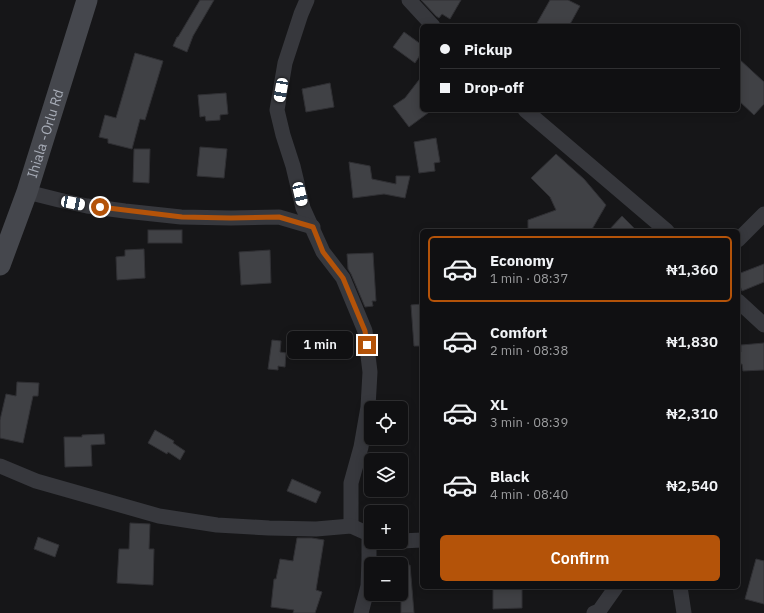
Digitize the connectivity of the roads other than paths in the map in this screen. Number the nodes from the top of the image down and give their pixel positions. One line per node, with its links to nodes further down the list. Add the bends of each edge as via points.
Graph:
1 (87, 0): 6 (main road, Ihiala -Orlu Rd)
2 (307, 0): 8 (street, via 285,63 277,110 303,208)
3 (409, 0): 4 (street)
4 (431, 24)
5 (528, 112): 9 (street)
6 (27, 192): 8 (street, via 87,206 125,211 182,217 279,217); 11 (main road, Ihiala -Orlu Rd)
7 (764, 214): 10 (street)
8 (313, 227): 15 (street, via 323,252 343,278 365,331 370,372 368,407 351,483)
9 (665, 229)
10 (740, 238)
11 (0, 266)
12 (740, 303): 13 (street)
13 (764, 325)
14 (0, 466): 15 (street, via 36,481 159,516 217,525 316,529)
15 (351, 526): 16 (street)
16 (364, 531)
17 (420, 540): 18 (street)
18 (408, 541)
19 (369, 549): 22 (street, via 368,586)
20 (615, 589): 23 (street, via 599,611)
21 (680, 589): 24 (street)
22 (361, 613)
23 (594, 613)
24 (684, 613)

